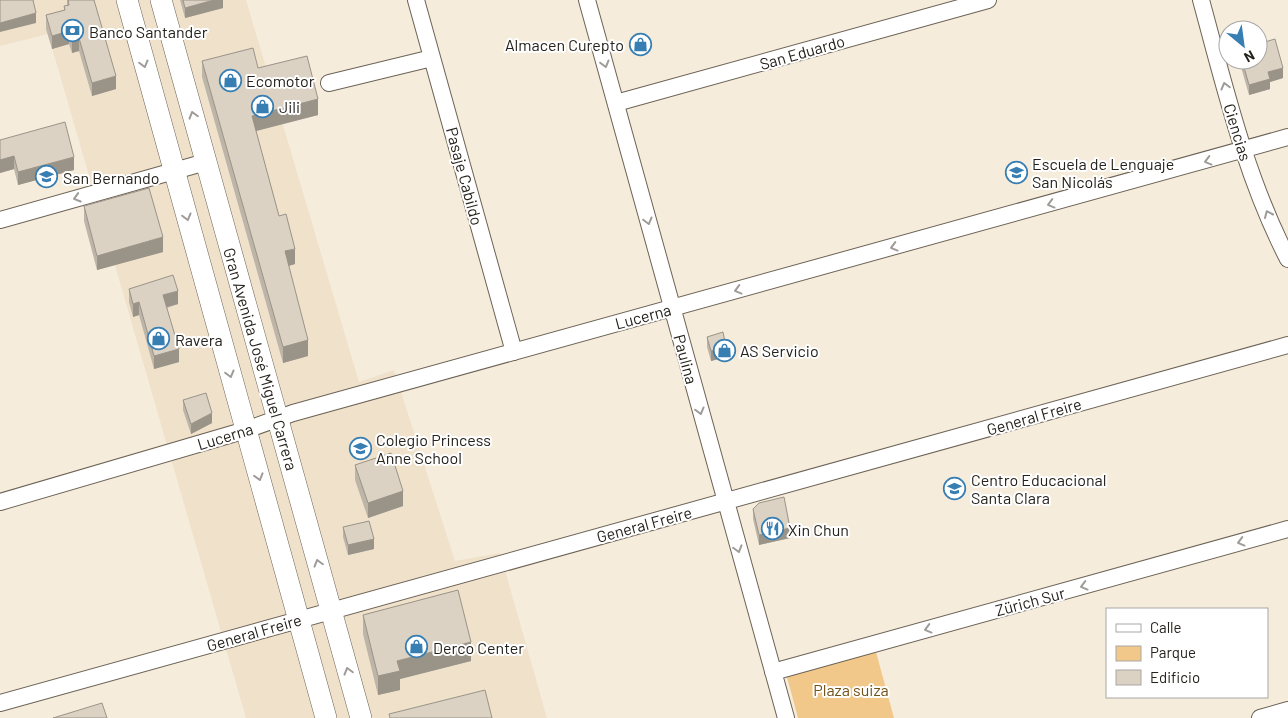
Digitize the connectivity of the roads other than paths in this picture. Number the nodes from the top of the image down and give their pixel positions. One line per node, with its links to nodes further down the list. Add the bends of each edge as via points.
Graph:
1 (127, 0): 13 (main road, Gran Avenida José Miguel Carrera, one-way to 13)
2 (161, 0): 12 (main road, Gran Avenida José Miguel Carrera, one-way to 2)
3 (416, 0): 7 (street, Pasaje Cabildo)
4 (588, 0): 9 (street, Paulina, one-way to 9)
5 (988, 0): 9 (street, San Eduardo)
6 (1201, 0): 11 (street, Ciencias, one-way to 6)
7 (432, 58): 8 (street); 18 (street, Pasaje Cabildo)
8 (329, 84)
9 (616, 103): 16 (street, Paulina, one-way to 16)
10 (1288, 137): 11 (street, Lucerna)
11 (1243, 150): 15 (street, Ciencias, one-way to 11); 16 (street, Lucerna, one-way to 16)
12 (206, 162): 13 (street); 19 (main road, Gran Avenida José Miguel Carrera)
13 (174, 170): 14 (street, one-way to 14); 20 (main road, Gran Avenida José Miguel Carrera, one-way to 20)
14 (0, 220)
15 (1288, 259)
16 (672, 308): 18 (street, Lucerna); 22 (street, Paulina, one-way to 22)
17 (1288, 345): 22 (street, General Freire)
18 (514, 352): 19 (street, Lucerna)
19 (277, 418): 20 (street, Lucerna); 24 (main road, Gran Avenida José Miguel Carrera, one-way to 19)
20 (246, 430): 21 (street, Lucerna); 25 (main road, Gran Avenida José Miguel Carrera, one-way to 25)
21 (0, 502)
22 (725, 502): 24 (street, General Freire); 26 (street, Paulina, one-way to 26)
23 (1288, 529): 26 (street, Zürich Sur, one-way to 26)
24 (331, 610): 25 (street, General Freire); 30 (main road, Gran Avenida José Miguel Carrera, one-way to 24)
25 (298, 620): 27 (street, General Freire); 29 (main road, Gran Avenida José Miguel Carrera)
26 (773, 672): 31 (street, Paulina)
27 (0, 702)
28 (1288, 710): 32 (street)
29 (326, 718)
30 (361, 718)
31 (786, 718)
32 (1260, 718)

